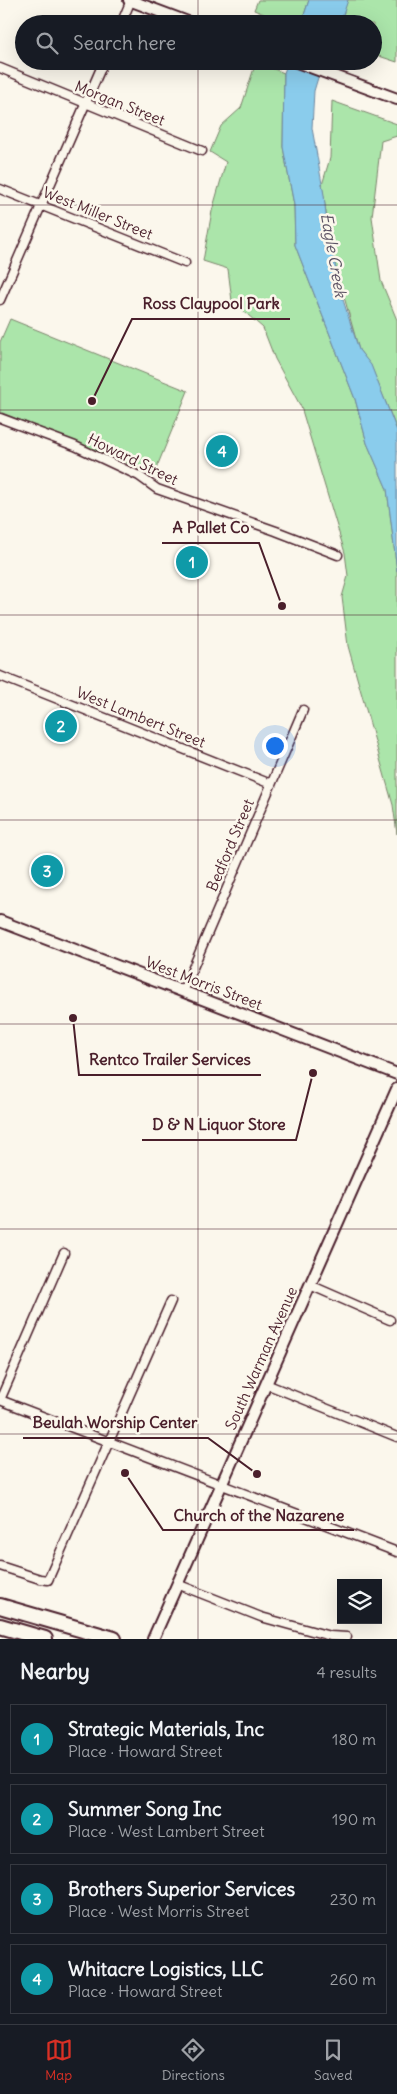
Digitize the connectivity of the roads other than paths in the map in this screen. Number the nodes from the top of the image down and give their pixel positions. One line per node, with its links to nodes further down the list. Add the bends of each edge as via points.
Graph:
1 (130, 0): 2 (street); 3 (main road)
2 (124, 15)
3 (169, 15)
4 (0, 68): 8 (street, Morgan Street)
5 (100, 70): 8 (street)
6 (318, 70): 7 (main road)
7 (397, 99)
8 (86, 104): 9 (street, Morgan Street); 11 (street)
9 (202, 151)
10 (0, 188): 11 (street, West Miller Street)
11 (41, 205): 12 (street, West Miller Street); 13 (street)
12 (185, 264)
13 (0, 300)
14 (0, 418): 15 (street, Howard Street, via 82,450 139,476 157,489)
15 (338, 555)
16 (0, 676): 18 (street, West Lambert Street)
17 (303, 710): 18 (street, Bedford Street)
18 (271, 784): 20 (street, Bedford Street)
19 (0, 921): 20 (main road, West Morris Street)
20 (182, 991): 21 (main road, West Morris Street)
21 (397, 1074)
22 (397, 1089): 24 (main road, South Warman Avenue)
23 (64, 1253): 28 (street)
24 (310, 1285): 26 (street); 27 (main road, South Warman Avenue)
25 (171, 1301): 30 (street)
26 (390, 1320)
27 (266, 1384): 29 (street); 31 (main road, South Warman Avenue)
28 (0, 1400): 30 (street)
29 (397, 1437)
30 (110, 1442): 31 (street); 33 (street, via 48,1580)
31 (222, 1484): 32 (street); 34 (main road, South Warman Avenue)
32 (397, 1552)
33 (0, 1566)
34 (177, 1584): 37 (street, via 261,1617 330,1636); 40 (main road, South Warman Avenue)
35 (0, 1606): 39 (highway)
36 (0, 1626): 38 (highway)
37 (346, 1637)
38 (45, 1639)
39 (114, 1639)
40 (153, 1639)

